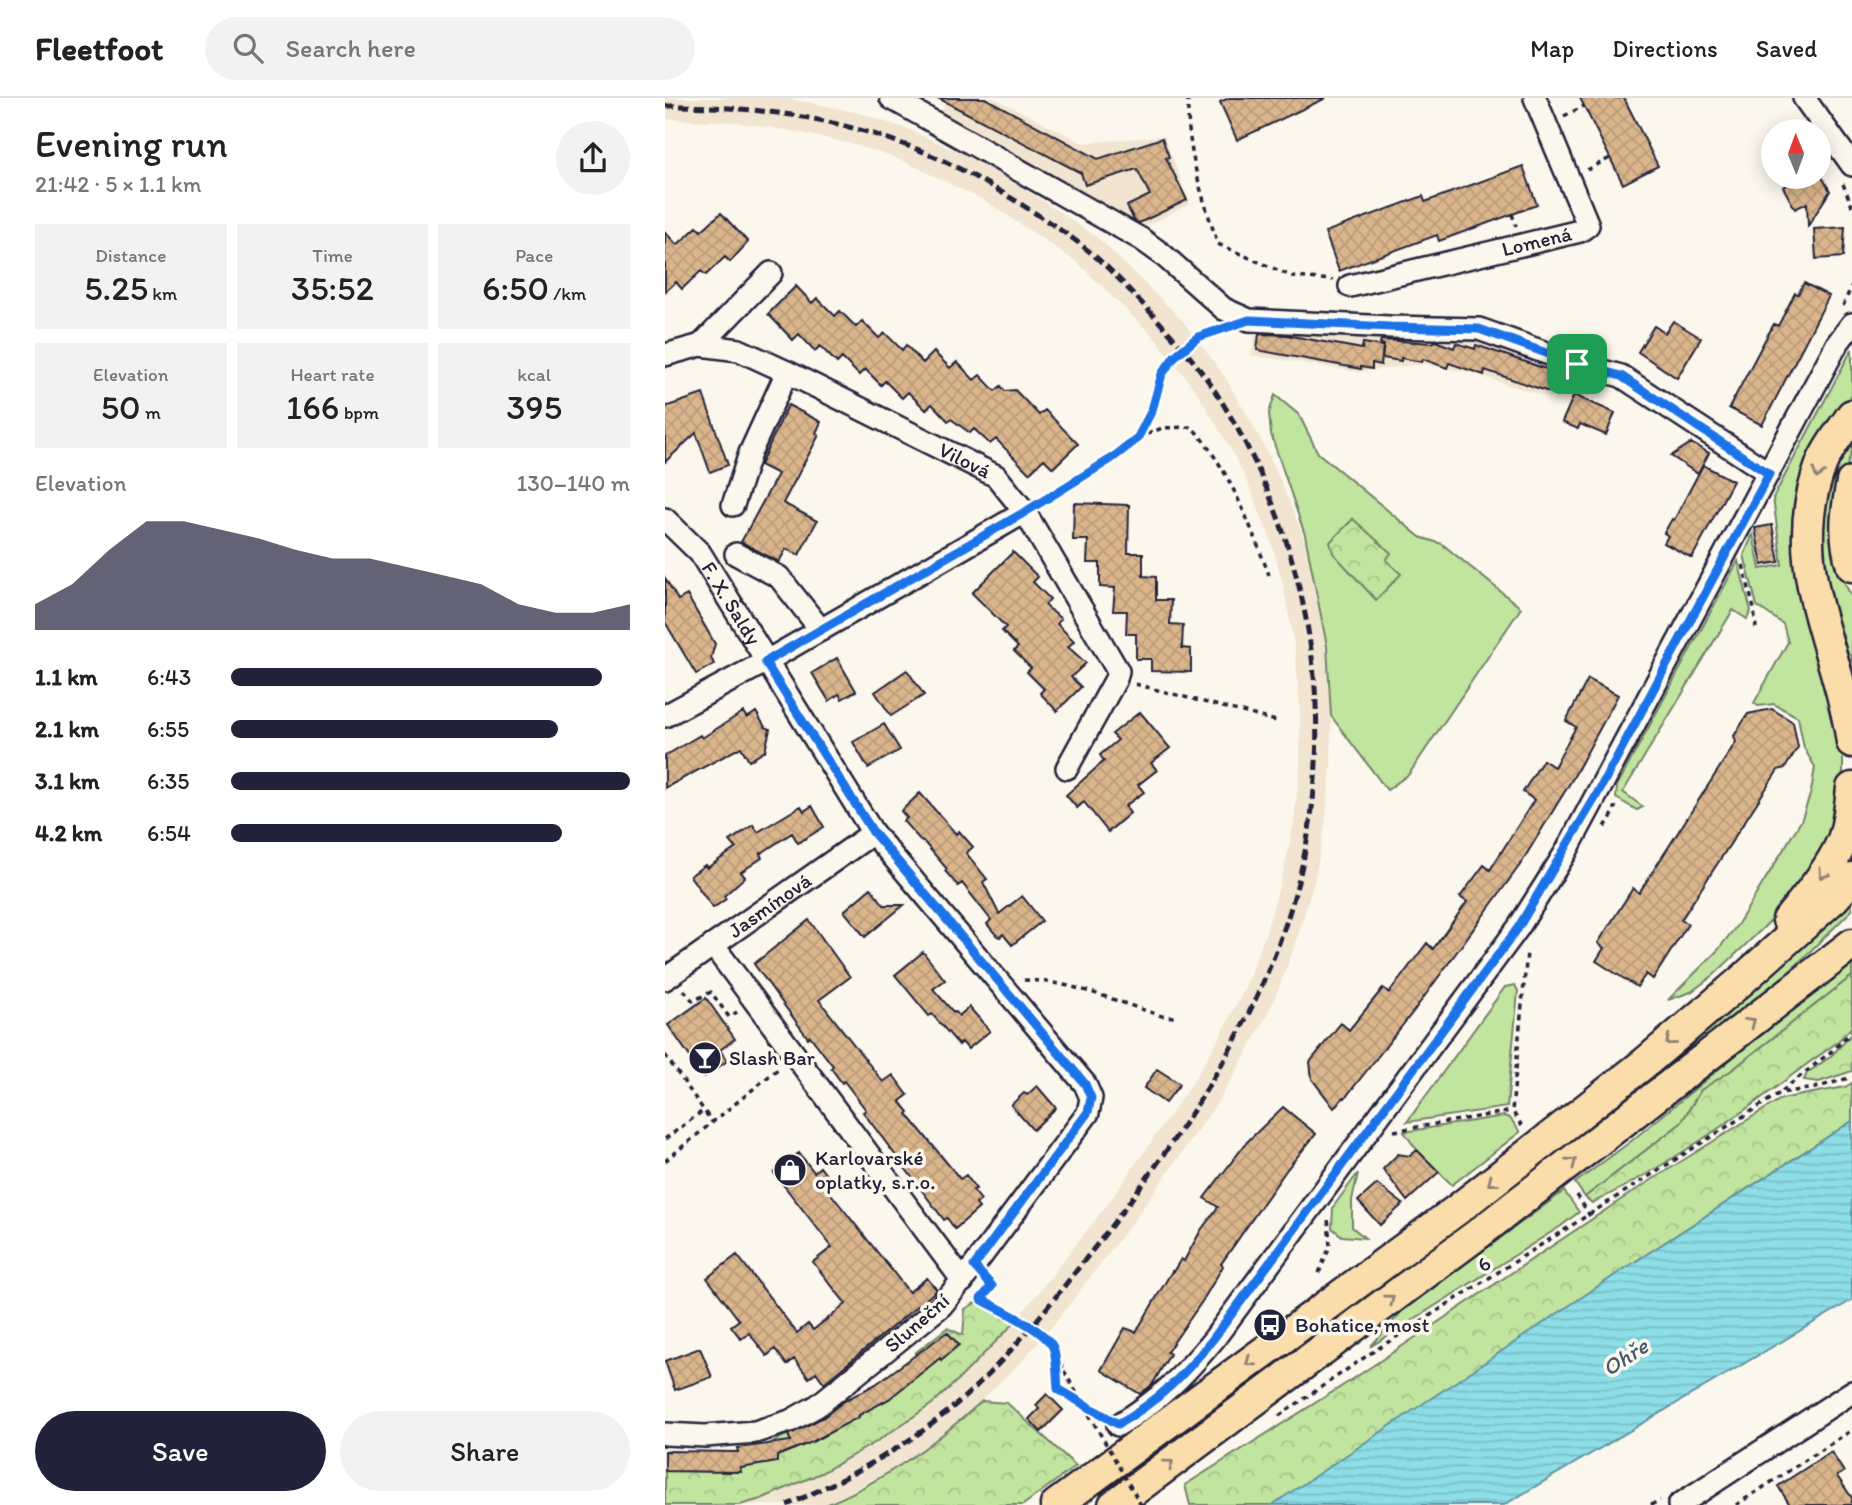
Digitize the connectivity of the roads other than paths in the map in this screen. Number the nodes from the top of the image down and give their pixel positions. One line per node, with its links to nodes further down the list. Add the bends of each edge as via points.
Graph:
1 (891, 98): 12 (street, via 1141,239 1224,309 1249,320 1479,329 1621,376)
2 (1535, 98): 6 (street, Lomená, via 1588,225 1580,231)
3 (1804, 98): 4 (street)
4 (1852, 165)
5 (771, 273): 8 (street)
6 (1341, 283)
7 (1852, 324): 12 (street)
8 (701, 345): 9 (street, Vilová); 10 (street, Vilová, via 739,350)
9 (665, 355)
10 (787, 372): 14 (street, via 750,453); 15 (street, Vilová, via 996,476)
11 (1852, 415): 22 (highway, one-way to 22, via 1821,463 1809,504 1806,545 1812,591)
12 (1769, 474): 36 (street, via 1577,830 1518,928 1199,1356 1147,1408)
13 (1852, 482): 18 (highway, via 1845,515)
14 (733, 505)
15 (1025, 512): 19 (street); 23 (street, Vilová, via 1118,671)
16 (665, 519): 20 (street, F. X. Šaldy, via 700,553)
17 (736, 554): 19 (street, via 779,578)
18 (1852, 566)
19 (821, 630): 20 (street)
20 (765, 662): 21 (street); 25 (street, F. X. Šaldy)
21 (665, 716)
22 (1852, 742)
23 (1067, 768)
24 (1852, 788): 31 (highway, one-way to 31, via 1843,840 1829,865)
25 (873, 832): 29 (street, Jasmínová); 33 (street, F. X. Šaldy, via 1085,1084)
26 (1852, 878): 31 (highway)
27 (1852, 929): 30 (highway)
28 (1852, 944): 30 (highway, 6)
29 (713, 945): 32 (street, Jasmínová); 34 (street)
30 (1805, 979): 39 (highway, 6, one-way to 30, via 1478,1234)
31 (1741, 981): 38 (highway, one-way to 38, via 1458,1209)
32 (673, 982)
33 (1091, 1098): 34 (street, Sluneční, via 1088,1112)
34 (968, 1274): 37 (street, Sluneční, via 931,1315 817,1406 790,1421 731,1435)
35 (1852, 1392): 40 (street)
36 (1118, 1424)
37 (665, 1434)
38 (1056, 1505)
39 (1114, 1505)
40 (1679, 1505)

